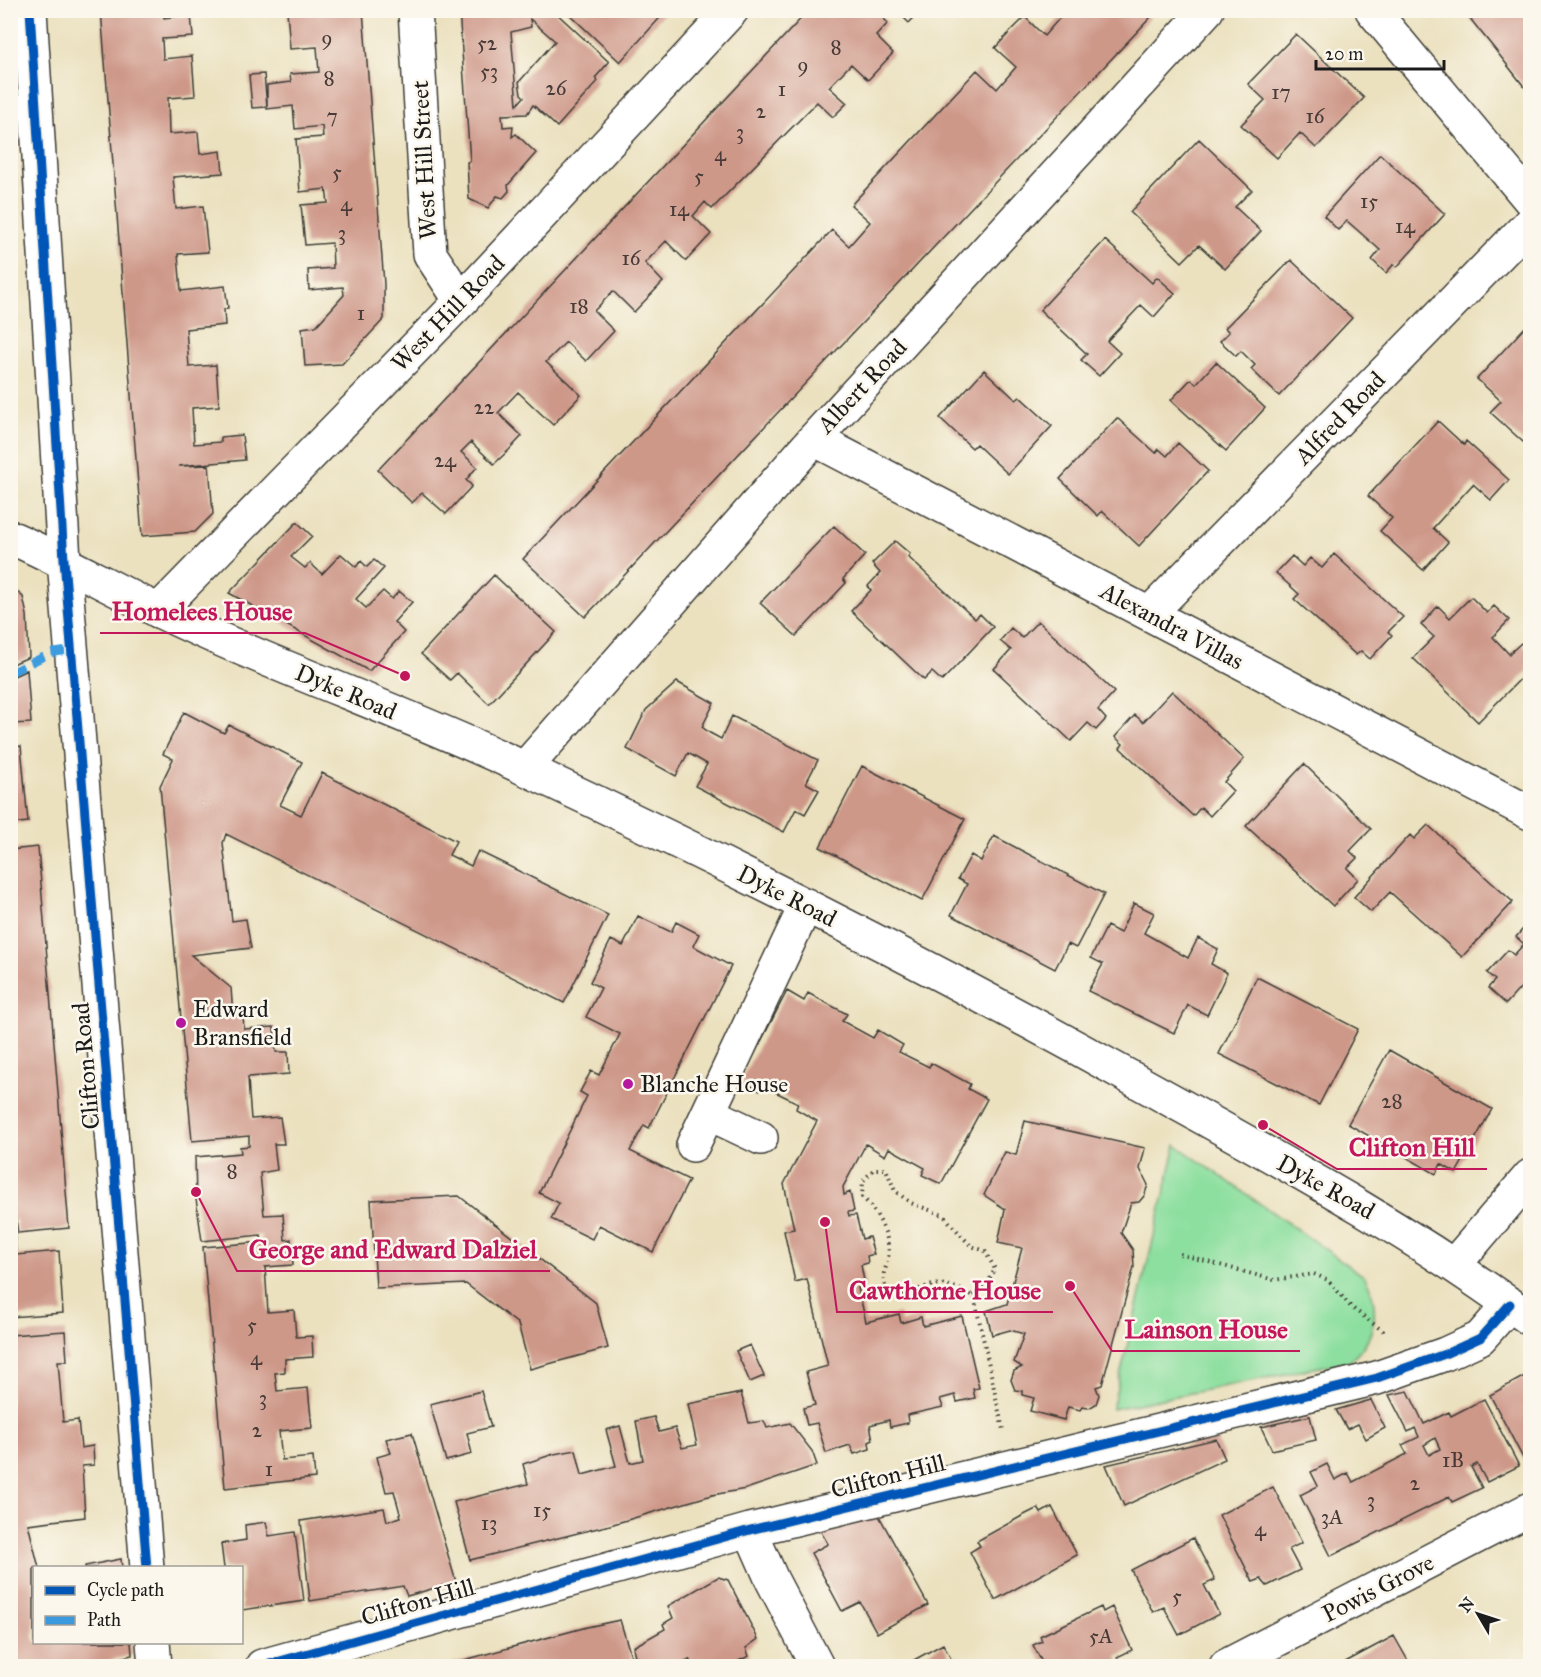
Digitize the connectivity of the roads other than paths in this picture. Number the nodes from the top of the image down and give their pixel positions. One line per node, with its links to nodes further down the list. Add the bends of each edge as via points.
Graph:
1 (30, 10): 11 (street, Clifton Road)
2 (415, 10): 8 (street, West Hill Street, via 430,254)
3 (732, 10): 8 (street, West Hill Road)
4 (1207, 10): 9 (street, Albert Road)
5 (1372, 10): 6 (street)
6 (1530, 200)
7 (1530, 223): 13 (street, Alfred Road)
8 (461, 301): 12 (street, West Hill Road)
9 (814, 439): 13 (street, Alexandra Villas); 14 (street, Albert Road)
10 (10, 537): 11 (street, Dyke Road)
11 (64, 560): 12 (street, Dyke Road); 25 (street, Clifton Road)
12 (158, 610): 14 (street, Dyke Road)
13 (1149, 614): 15 (street, Alexandra Villas)
14 (525, 768): 16 (street, Dyke Road)
15 (1530, 813)
16 (806, 905): 17 (street); 21 (street, Dyke Road, via 1053,1034 1376,1214)
17 (708, 1113): 18 (street); 19 (street)
18 (761, 1138)
19 (693, 1145)
20 (1530, 1176): 21 (street)
21 (1454, 1264): 22 (street, Dyke Road)
22 (1520, 1312): 24 (street, Clifton Hill, via 1480,1338 1393,1372)
23 (1530, 1509): 30 (street, Powis Grove)
24 (750, 1530): 28 (street, Clifton Hill); 29 (street)
25 (147, 1566)
26 (153, 1644): 27 (street)
27 (155, 1666)
28 (262, 1666)
29 (817, 1666)
30 (1226, 1666)

